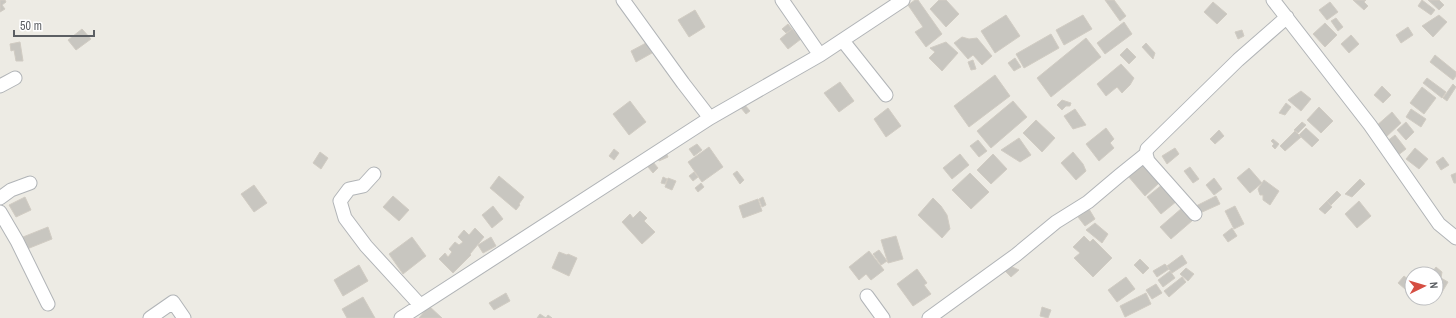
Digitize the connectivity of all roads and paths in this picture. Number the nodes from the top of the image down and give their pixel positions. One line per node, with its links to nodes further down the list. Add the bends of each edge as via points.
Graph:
1 (623, 0): 11 (street)
2 (782, 0): 7 (street)
3 (903, 0): 6 (street)
4 (1273, 0): 5 (street)
5 (1287, 17): 12 (street, via 1238,60 1150,145); 18 (street, via 1370,125 1439,224)
6 (843, 41): 7 (street); 10 (street)
7 (820, 55): 11 (street)
8 (15, 78): 9 (street)
9 (0, 86)
10 (886, 95)
11 (710, 118): 21 (street)
12 (1146, 154): 17 (street, via 1148,161); 26 (street, via 1088,202 1056,222 1016,255)
13 (374, 174): 21 (street, via 364,186 349,188 340,200 345,218 371,252)
14 (30, 183): 15 (street, via 11,190)
15 (0, 198)
16 (0, 212): 20 (street)
17 (1194, 214)
18 (1456, 238)
19 (867, 296): 25 (street)
20 (48, 304)
21 (420, 305): 24 (street)
22 (150, 318): 23 (street, via 173,302)
23 (184, 318)
24 (401, 318)
25 (883, 318)
26 (929, 318)

